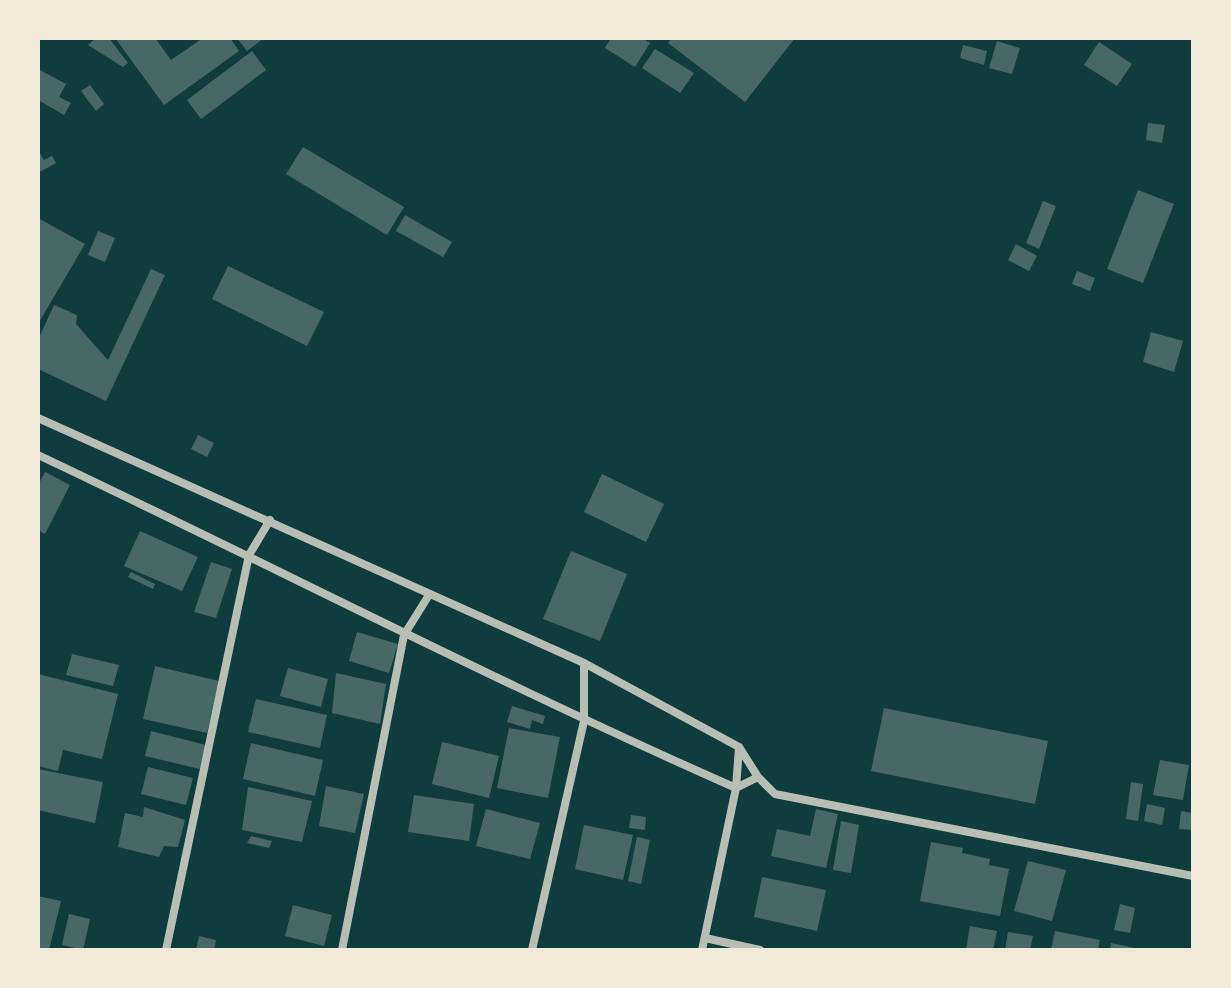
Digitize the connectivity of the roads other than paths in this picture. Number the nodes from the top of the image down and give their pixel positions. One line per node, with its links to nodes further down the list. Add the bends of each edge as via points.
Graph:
1 (38, 418): 3 (street)
2 (38, 455): 4 (street)
3 (270, 520): 4 (street); 5 (street)
4 (249, 555): 6 (street); 14 (street)
5 (429, 595): 6 (street); 7 (street)
6 (404, 635): 8 (street); 15 (street)
7 (584, 663): 8 (street); 9 (street)
8 (584, 721): 11 (street); 16 (street)
9 (739, 747): 10 (street); 11 (street)
10 (758, 777): 11 (street); 12 (street, via 775,794 822,805)
11 (736, 788): 13 (street)
12 (1193, 876)
13 (705, 938): 17 (street); 18 (street)
14 (166, 950)
15 (342, 950)
16 (532, 950)
17 (702, 950)
18 (760, 950)

